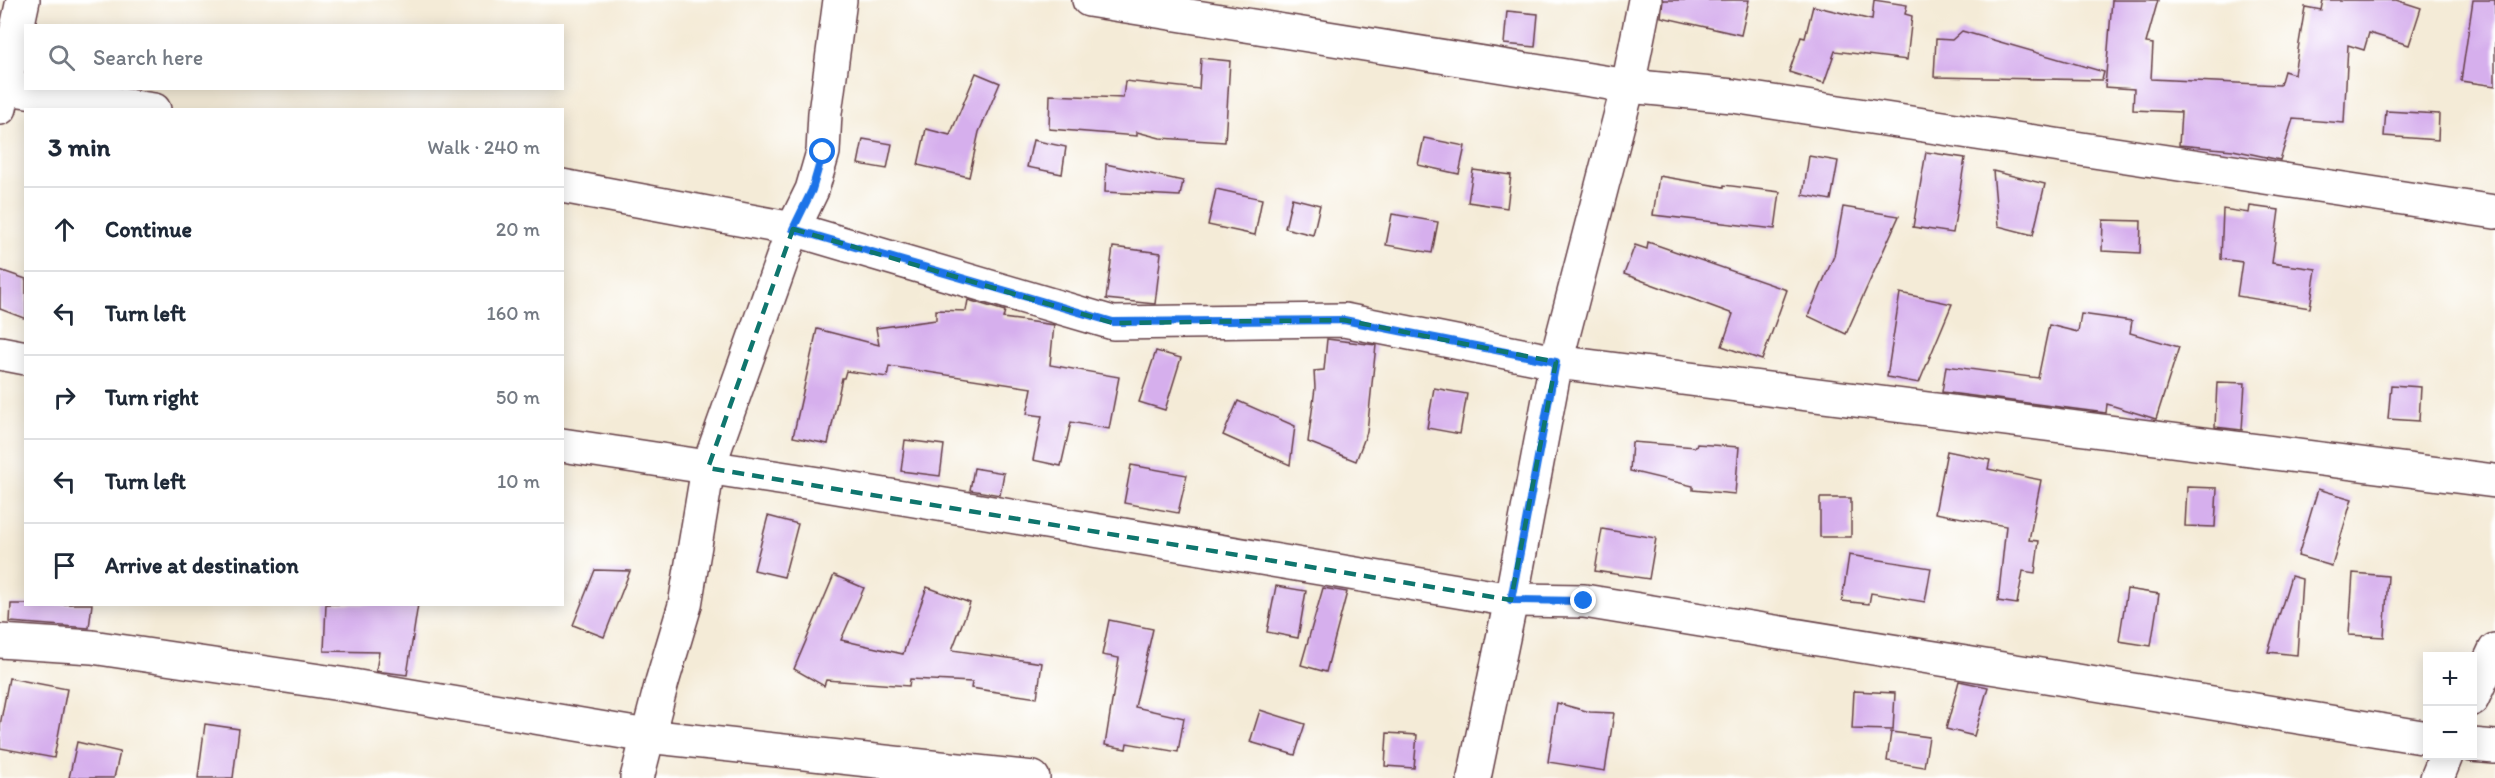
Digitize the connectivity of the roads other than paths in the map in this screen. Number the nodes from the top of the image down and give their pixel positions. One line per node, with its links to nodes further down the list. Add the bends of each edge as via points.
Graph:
1 (22, 0): 6 (street)
2 (840, 0): 10 (street, via 823,152 812,190)
3 (1089, 0): 5 (street)
4 (1645, 0): 5 (street)
5 (1628, 86): 9 (street, via 1733,96); 13 (street)
6 (2, 95): 7 (street)
7 (134, 108)
8 (564, 186): 10 (street)
9 (2495, 212)
10 (793, 229): 13 (street, via 1113,322 1344,320); 15 (street)
11 (0, 353): 12 (street)
12 (24, 358)
13 (1556, 362): 16 (street); 17 (street)
14 (564, 445): 15 (street)
15 (708, 468): 17 (street); 21 (street, via 685,605)
16 (2495, 481)
17 (1511, 600): 22 (street, via 1584,601); 28 (street)
18 (0, 640): 21 (street, via 92,647)
19 (2495, 650): 20 (street)
20 (2477, 688)
21 (647, 736): 26 (street); 27 (street)
22 (2423, 737)
23 (2477, 745): 24 (street)
24 (2495, 747)
25 (2444, 760): 29 (street)
26 (637, 778)
27 (1033, 778)
28 (1474, 778)
29 (2437, 778)

